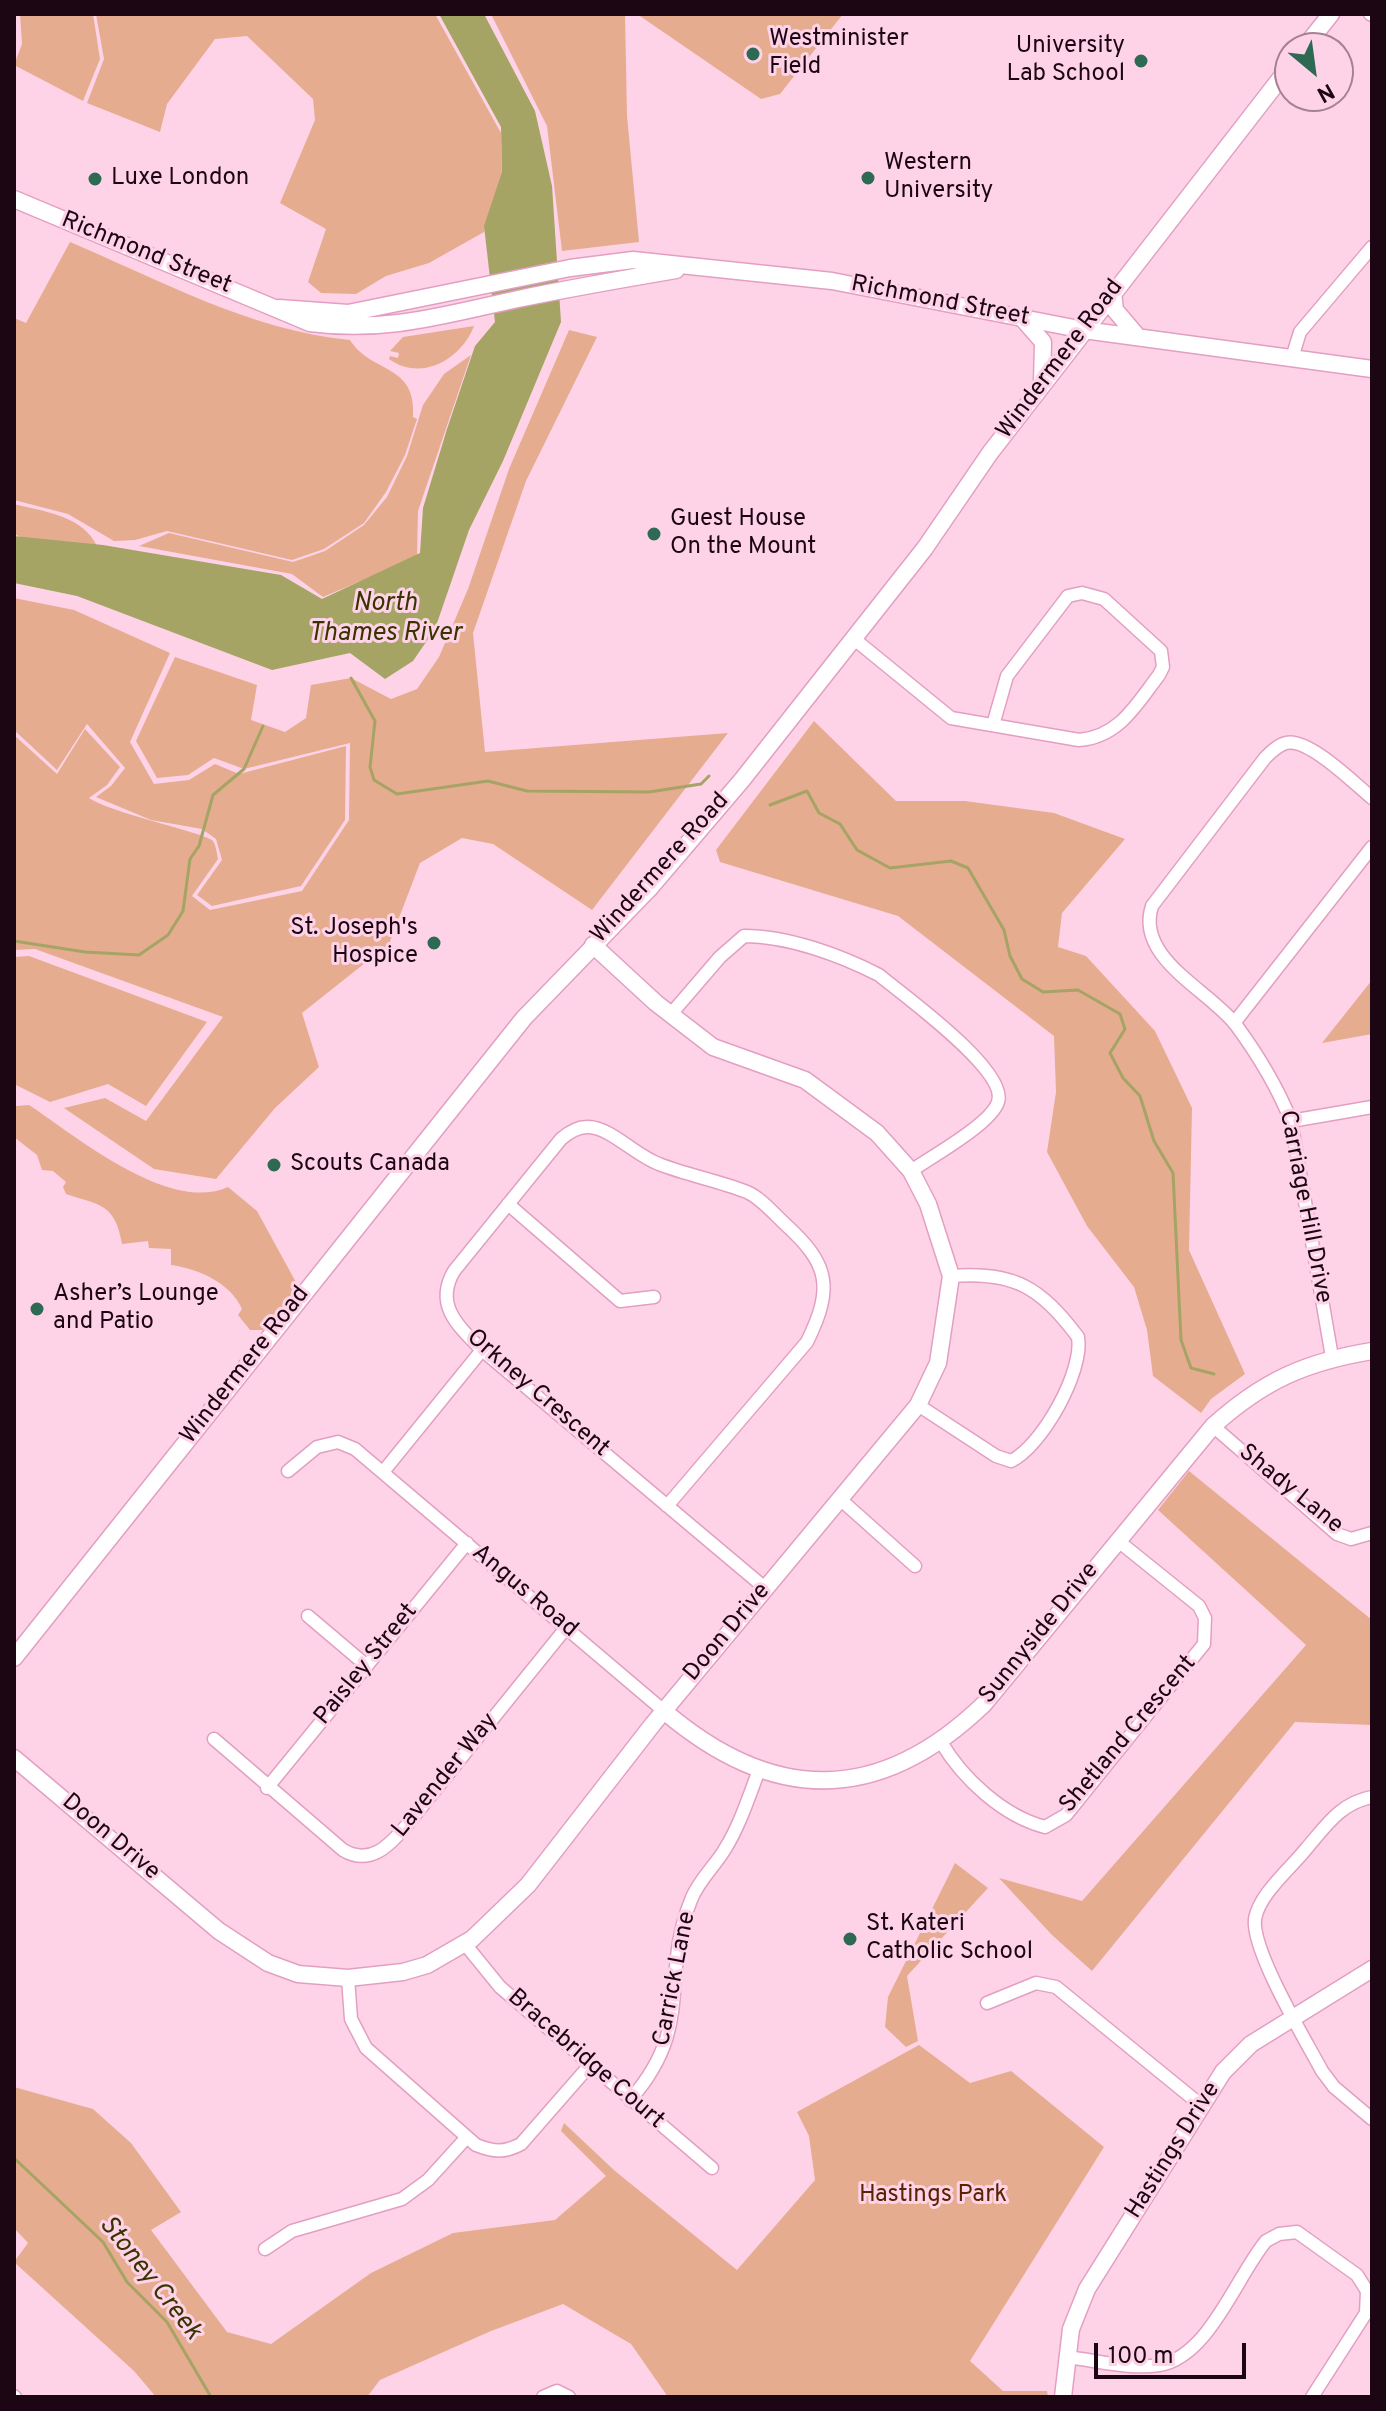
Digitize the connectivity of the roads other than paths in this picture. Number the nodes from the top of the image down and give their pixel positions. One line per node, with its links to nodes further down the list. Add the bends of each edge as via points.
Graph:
1 (1331, 14): 2 (main road)
2 (1317, 32)
3 (1274, 86): 7 (main road, Windermere Road)
4 (14, 199): 8 (main road, Richmond Street)
5 (1372, 247): 12 (street, via 1300,332)
6 (697, 266): 8 (main road, Richmond Street, via 633,260 348,313); 8 (main road, Richmond Street, via 413,323 356,329 310,323); 9 (main road, Richmond Street, via 832,281)
7 (1113, 292): 10 (main road, Windermere Road); 11 (main road, via 1115,310)
8 (279, 308)
9 (1022, 318): 10 (main road, Richmond Street); 14 (main road, via 1043,342)
10 (1084, 330): 11 (main road, Richmond Street); 14 (main road, Windermere Road)
11 (1138, 337): 12 (main road, Richmond Street)
12 (1292, 358): 13 (main road, Richmond Street)
13 (1372, 369)
14 (1042, 384): 15 (main road, Windermere Road, via 925,548)
15 (853, 638): 16 (street, via 951,718); 19 (main road, Windermere Road, via 742,780 649,889)
16 (993, 725): 16 (street, via 1099,739 1114,730 1159,675 1161,651 1104,599 1082,593 1068,596 1007,676)
17 (1372, 798): 21 (street, Carriage Hill Drive, via 1311,749 1284,743 1265,758 1152,906 1150,931 1162,955)
18 (1372, 847): 21 (street)
19 (593, 945): 20 (main road, Doon Drive); 44 (main road, Windermere Road, via 524,1018)
20 (671, 1014): 24 (main road, Doon Drive, via 713,1047 805,1080 877,1133); 24 (street, via 744,936 766,936 879,975 982,1063 999,1092 998,1104 985,1120)
21 (1234, 1023): 23 (street, Carriage Hill Drive, via 1265,1066)
22 (1372, 1107): 23 (street)
23 (1291, 1121): 30 (street, Carriage Hill Drive)
24 (911, 1171): 26 (main road, Doon Drive, via 928,1204)
25 (508, 1204): 27 (street, via 620,1301); 28 (street, Orkney Crescent, via 447,1283 450,1314); 36 (street, Orkney Crescent, via 572,1130 600,1129 659,1164 749,1193 809,1245 821,1263 823,1300 807,1342)
26 (951, 1276): 31 (main road, Doon Drive, via 938,1363); 31 (street, via 990,1273 1021,1281 1078,1337 1079,1363 1036,1443 1011,1461)
27 (654, 1297)
28 (482, 1350): 34 (street); 36 (street, Orkney Crescent)
29 (1372, 1351): 30 (main road, Sunnyside Drive)
30 (1332, 1357): 32 (main road, Sunnyside Drive, via 1265,1384)
31 (918, 1405): 35 (main road, Doon Drive)
32 (1213, 1426): 37 (street, Shady Lane, via 1337,1534 1351,1539); 38 (main road, Sunnyside Drive)
33 (288, 1471): 34 (street, Angus Road, via 317,1447 338,1442)
34 (383, 1472): 39 (street, Angus Road)
35 (840, 1499): 40 (street); 41 (main road, Doon Drive)
36 (667, 1506): 41 (street, Orkney Crescent)
37 (1372, 1533)
38 (1117, 1540): 48 (main road, Sunnyside Drive, via 984,1704); 48 (street, Shetland Crescent, via 1199,1606 1207,1632 1204,1644 1066,1815 1045,1827 1017,1816 966,1778)
39 (467, 1543): 43 (street, Angus Road); 45 (street, Paisley Street)
40 (915, 1566)
41 (765, 1588): 46 (main road, Doon Drive)
42 (308, 1616): 45 (street)
43 (566, 1628): 46 (street, Angus Road); 51 (street, Lavender Way, via 387,1849 354,1856)
44 (14, 1658)
45 (367, 1666): 51 (street, Paisley Street)
46 (664, 1711): 50 (main road, Sunnyside Drive, via 693,1736); 53 (main road, Doon Drive, via 528,1885)
47 (214, 1739): 51 (street, Lavender Way)
48 (941, 1742): 50 (main road, Sunnyside Drive, via 918,1757 862,1777 805,1778)
49 (14, 1758): 55 (main road, Doon Drive, via 241,1948 298,1974)
50 (759, 1770): 59 (street, Carrick Lane, via 726,1847 691,1898 677,1956 668,2041)
51 (267, 1788)
52 (1372, 1797): 57 (street, via 1338,1812 1263,1900 1255,1919 1259,1944)
53 (465, 1944): 55 (main road, Doon Drive, via 403,1972); 58 (street, Bracebridge Court, via 500,1987)
54 (1372, 1969): 57 (main road, Hastings Drive)
55 (348, 1978): 62 (street, via 351,2019 366,2048)
56 (987, 2003): 60 (street, via 1036,1983 1056,1987)
57 (1292, 2016): 60 (main road, Hastings Drive, via 1251,2044 1223,2072); 61 (street, via 1334,2087)
58 (590, 2065): 59 (street, Bracebridge Court); 62 (street, via 521,2144 506,2152 489,2150)
59 (630, 2100): 63 (street, Bracebridge Court)
60 (1202, 2106): 65 (main road, Hastings Drive, via 1087,2289)
61 (1372, 2119)
62 (467, 2137): 64 (street, via 428,2180 402,2199 292,2231)
63 (712, 2168)
64 (265, 2249)
65 (1066, 2357): 68 (main road, Hastings Drive); 69 (street, via 1158,2366 1183,2357 1203,2338 1266,2241 1297,2232 1357,2275 1367,2291 1366,2313)
66 (543, 2397): 67 (street, via 557,2391)
67 (569, 2397)
68 (1063, 2397)
69 (1312, 2397)

